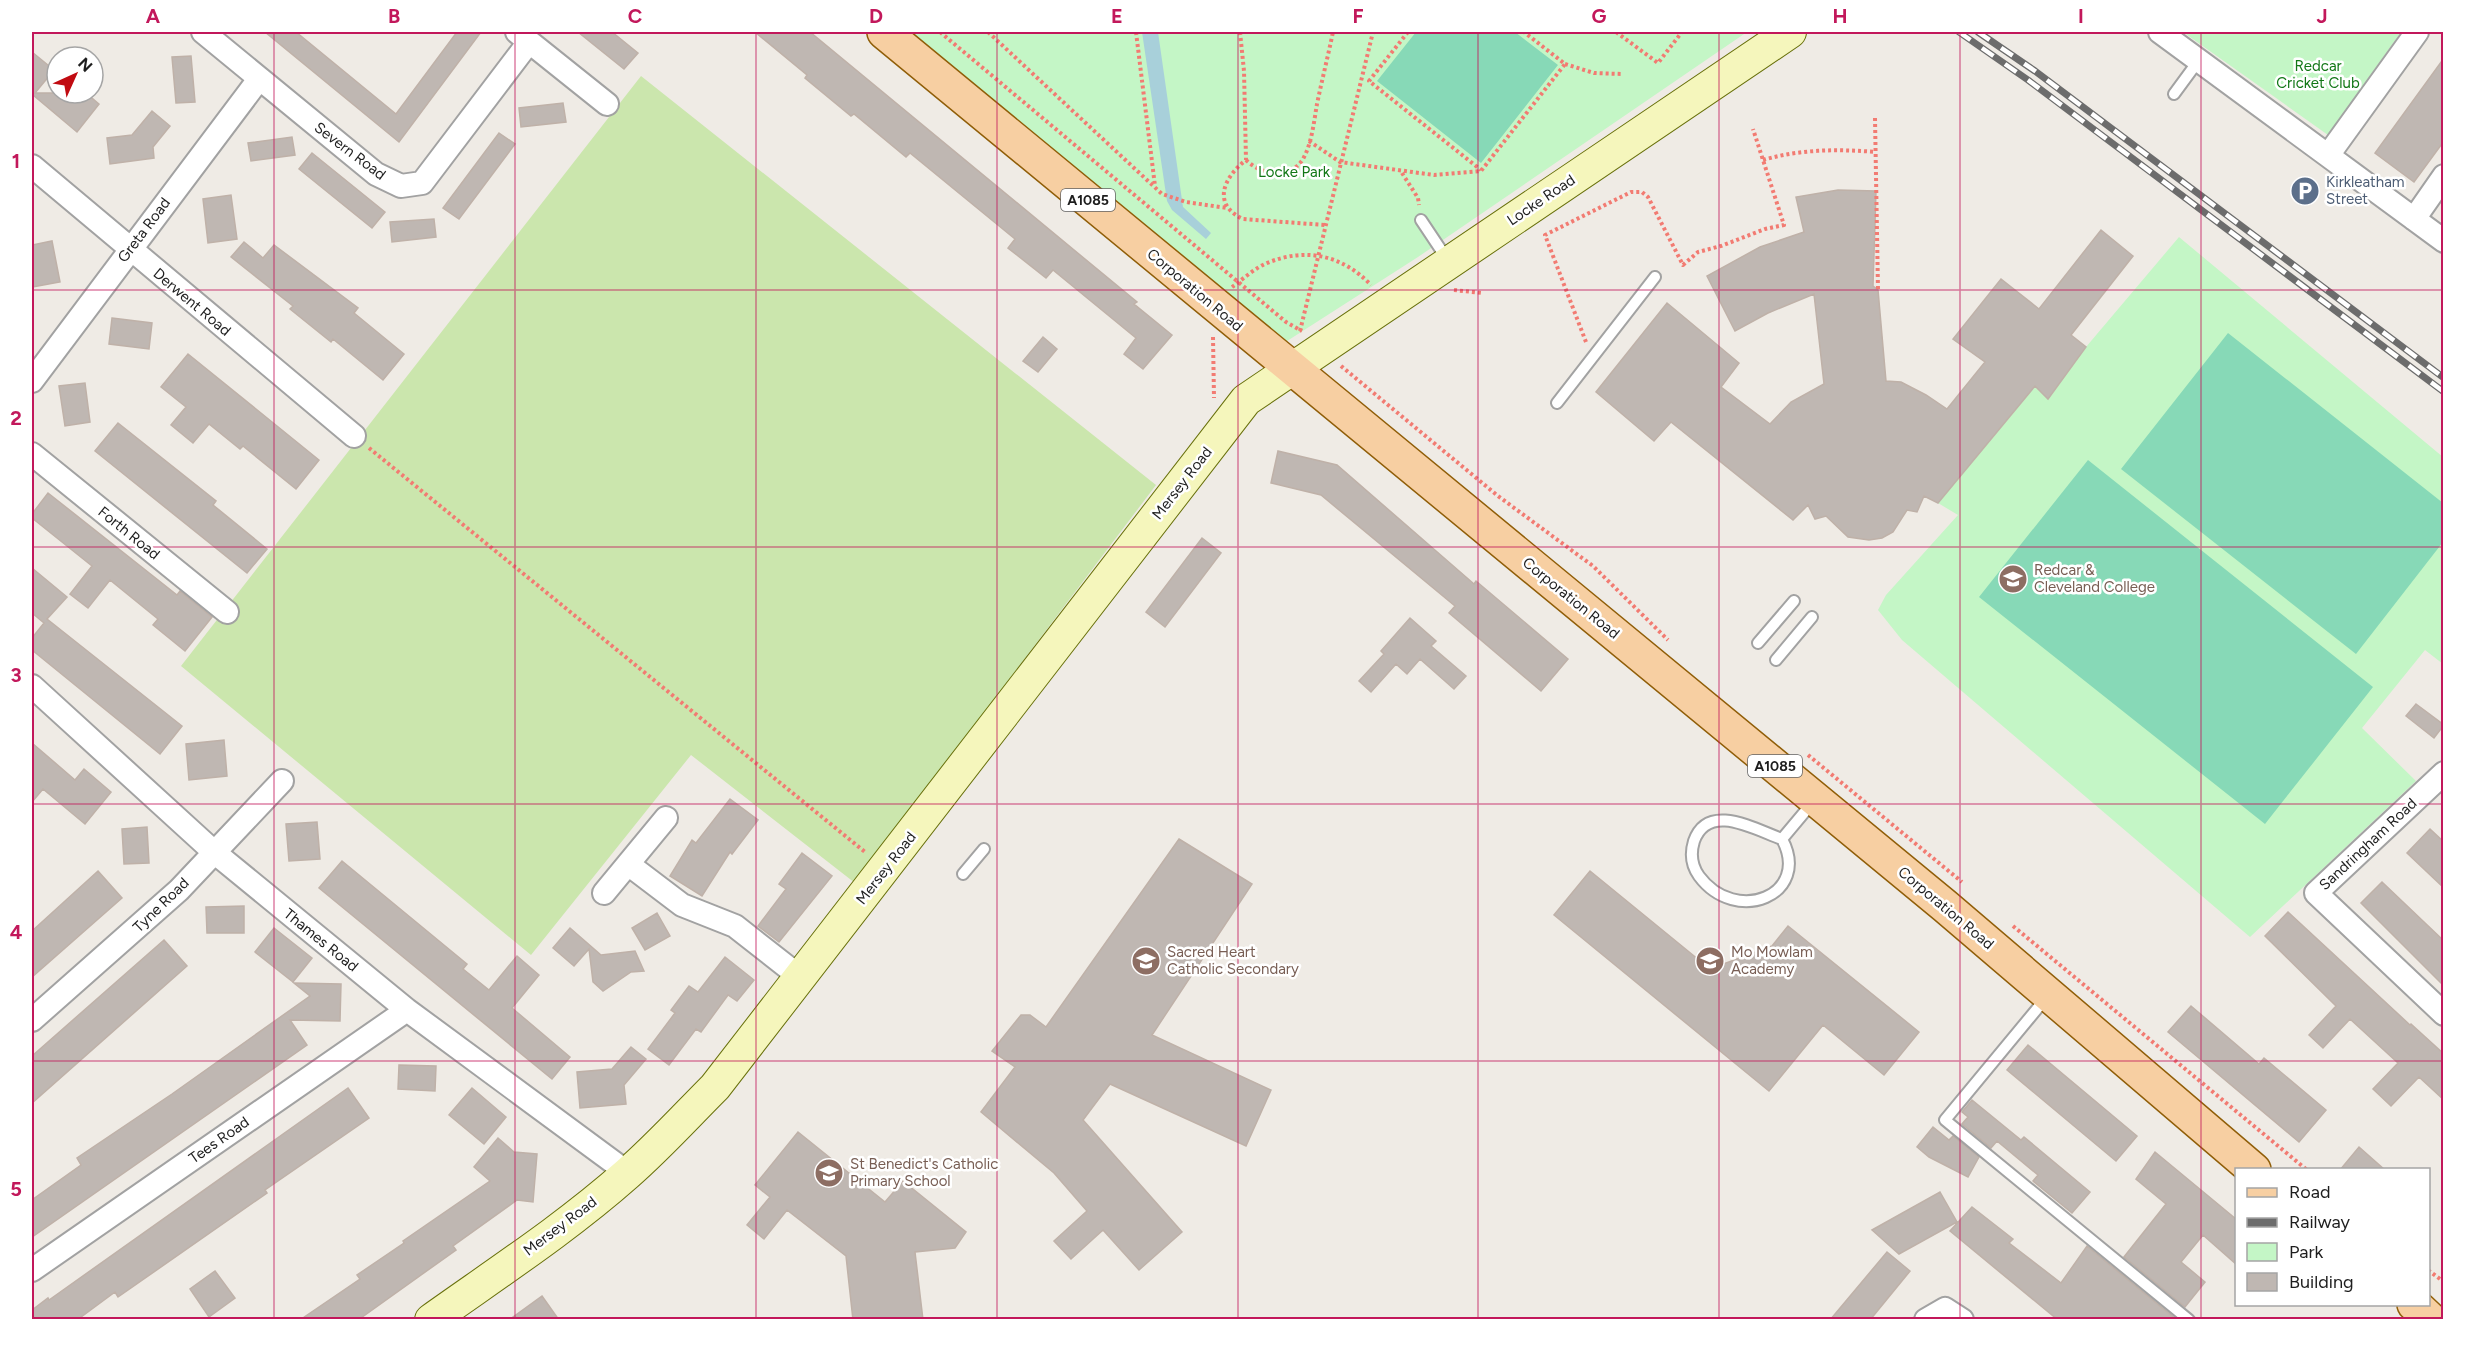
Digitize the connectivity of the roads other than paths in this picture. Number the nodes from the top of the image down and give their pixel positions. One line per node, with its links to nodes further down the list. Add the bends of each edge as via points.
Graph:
1 (203, 32): 8 (street, Severn Road)
2 (885, 32): 20 (main road, Corporation Road / A1085)
3 (1790, 32): 18 (street, Locke Road)
4 (2160, 32): 7 (street)
5 (2417, 32): 11 (street)
6 (523, 37): 8 (street, Severn Road, via 422,183 400,186 376,174); 10 (street, Severn Road)
7 (2199, 60): 9 (lane); 11 (street)
8 (259, 79): 17 (street, Greta Road)
9 (2174, 94)
10 (607, 104)
11 (2329, 154): 14 (street)
12 (32, 166): 17 (street, Derwent Road)
13 (2444, 176): 14 (street)
14 (2414, 219): 16 (street)
15 (1421, 220): 18 (lane)
16 (2444, 241)
17 (129, 250): 21 (street, Greta Road); 23 (street, Derwent Road)
18 (1449, 262): 20 (street, Locke Road)
19 (1655, 277): 22 (lane)
20 (1291, 369): 33 (main road, Corporation Road / A1085); 41 (street, Mersey Road, via 1246,400)
21 (32, 381)
22 (1557, 403)
23 (354, 436)
24 (32, 454): 26 (street, Forth Road)
25 (1794, 601): 28 (lane)
26 (227, 612)
27 (1812, 617): 29 (lane)
28 (1758, 643)
29 (1776, 660)
30 (32, 687): 37 (street, Thames Road)
31 (282, 781): 37 (street, Tyne Road)
32 (2439, 785): 44 (street, Sandringham Road, via 2316,892)
33 (1815, 799): 35 (lane); 42 (main road, Corporation Road / A1085)
34 (666, 818): 38 (street)
35 (1782, 839): 35 (lane, via 1789,852 1784,880 1766,897 1752,903 1721,896 1707,886 1691,861 1696,837 1719,820 1733,820)
36 (984, 849): 39 (lane)
37 (214, 852): 43 (street, Thames Road); 45 (street, Tyne Road, via 179,890)
38 (628, 864): 40 (street); 41 (street, via 682,904 735,926)
39 (963, 874)
40 (604, 893)
41 (800, 977): 47 (street, Mersey Road, via 715,1087)
42 (2048, 996): 46 (main road, Corporation Road / A1085); 53 (lane, via 1945,1120)
43 (407, 1010): 47 (street, Thames Road); 48 (street, Tees Road)
44 (2444, 1014)
45 (32, 1020)
46 (2252, 1168)
47 (628, 1173): 50 (street, Mersey Road)
48 (32, 1270)
49 (2415, 1306): 54 (main road)
50 (431, 1320)
51 (1926, 1320): 52 (street, via 1945,1310)
52 (1962, 1320)
53 (2189, 1320)
54 (2431, 1320)

